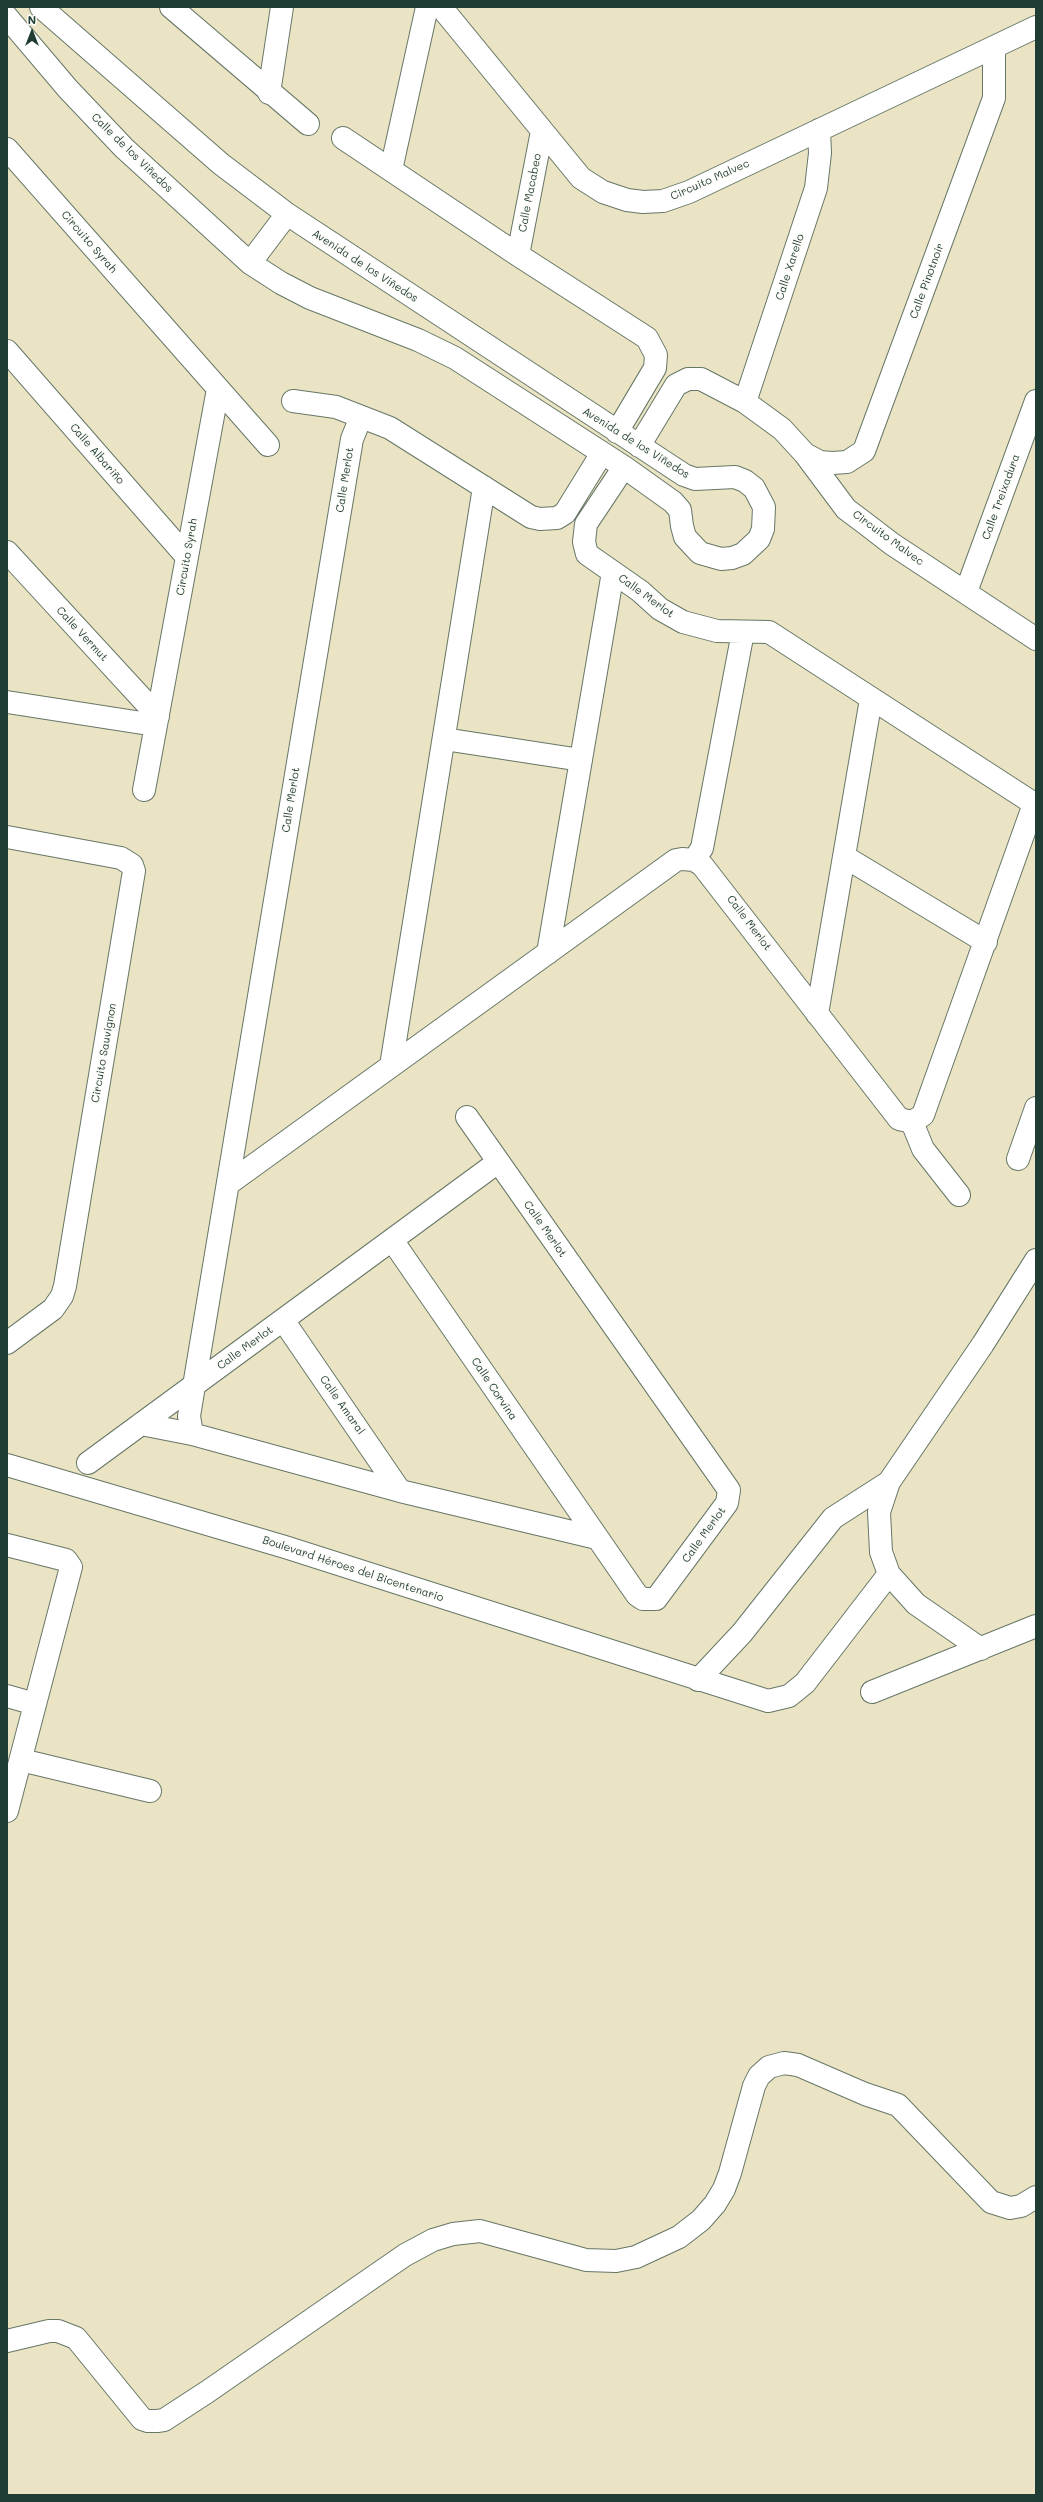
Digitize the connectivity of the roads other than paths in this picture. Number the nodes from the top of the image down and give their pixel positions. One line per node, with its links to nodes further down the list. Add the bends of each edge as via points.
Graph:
1 (41, 7): 16 (street, via 221,164)
2 (171, 7): 9 (street)
3 (282, 7): 9 (street)
4 (427, 7): 15 (street)
5 (441, 7): 12 (street, Circuito Malvec)
6 (7, 17): 18 (street, Calle de los Viñedos, via 68,89 124,148)
7 (1036, 26): 8 (street, Circuito Malvec)
8 (994, 47): 11 (street, Circuito Malvec); 29 (street, Calle Pinotnoir, via 994,98 864,451 847,462 832,463 820,462)
9 (269, 93): 10 (street)
10 (308, 124)
11 (819, 130): 12 (street, Circuito Malvec, via 689,192 663,201 643,202 603,192 581,178); 23 (street, Calle Xarello, via 820,153 816,188)
12 (542, 131): 17 (street, Calle Macabeo)
13 (344, 138): 15 (street)
14 (7, 149): 20 (street, Circuito Syrah)
15 (391, 170): 17 (street)
16 (287, 214): 18 (street); 25 (street, Avenida de los Viñedos)
17 (518, 255): 25 (street, via 647,338 653,345 656,355 655,368)
18 (250, 262): 28 (street, Avenida de los Viñedos, via 281,283 310,298 418,340 455,358)
19 (10, 360): 33 (street, Calle Albariño)
20 (218, 389): 26 (street, Circuito Syrah); 33 (street, Circuito Syrah)
21 (293, 401): 24 (street, via 336,407)
22 (1036, 401): 35 (street, Calle Treixadura)
23 (745, 402): 27 (street, Circuito Malvec, via 701,379 682,381 676,385); 29 (street, Circuito Malvec, via 782,429)
24 (361, 417): 31 (street, via 406,436); 55 (street, Calle Merlot, via 352,439)
25 (617, 432): 27 (street, Avenida de los Viñedos)
26 (268, 446)
27 (639, 446): 30 (street, Avenida de los Viñedos, via 695,479 735,477 745,481 754,488 764,507 764,529 759,539 743,554 732,558 722,559 700,553 686,537 680,510 673,502)
28 (602, 453): 30 (street, Avenida de los Viñedos); 31 (street, via 564,514 548,520 531,517)
29 (805, 454): 35 (street, Circuito Malvec, via 846,509 892,544)
30 (624, 467): 34 (street, Calle Merlot, via 586,524 584,542 587,554)
31 (484, 487): 41 (street)
32 (7, 552): 40 (street, Calle Vermut)
33 (186, 557): 40 (street, Circuito Syrah)
34 (613, 572): 36 (street, Calle Merlot, via 660,609 683,622 717,631); 42 (street, Calle Merlot)
35 (966, 592): 37 (street, Circuito Malvec)
36 (743, 632): 38 (street, Calle Merlot, via 769,632); 47 (street, via 702,848)
37 (1036, 639)
38 (871, 699): 44 (street, Calle Merlot); 46 (street)
39 (7, 702): 40 (street)
40 (156, 721): 43 (street, Circuito Syrah)
41 (444, 739): 42 (street); 51 (street)
42 (581, 760): 49 (street, Calle Merlot)
43 (144, 790)
44 (1035, 804): 48 (street, Calle Merlot)
45 (8, 841): 65 (street, Circuito Sauvignon, via 121,858 132,865 134,871 65,1286 53,1309)
46 (845, 856): 48 (street); 50 (street)
47 (694, 860): 49 (street, via 676,860); 50 (street, Calle Merlot, via 718,883)
48 (986, 942): 54 (street, Calle Merlot, via 923,1115)
49 (548, 953): 51 (street)
50 (817, 1014): 54 (street, Calle Merlot, via 899,1119)
51 (391, 1066): 56 (street)
52 (1036, 1108): 57 (street)
53 (467, 1117): 58 (street)
54 (912, 1122): 60 (street, via 923,1149)
55 (236, 1134): 56 (street, via 242,1145); 59 (street, Calle Merlot)
56 (262, 1159): 59 (street)
57 (1018, 1159)
58 (498, 1162): 61 (street, Calle Merlot); 77 (street, Calle Merlot, via 729,1490 727,1503 666,1589 656,1599)
59 (228, 1184): 64 (street, Calle Merlot)
60 (958, 1195)
61 (392, 1240): 63 (street, Calle Merlot); 74 (street, Calle Corvina)
62 (1036, 1260): 72 (street, via 983,1344)
63 (283, 1320): 66 (street, Calle Merlot); 73 (street, Calle Amaral)
64 (204, 1327): 66 (street, via 213,1344); 67 (street, Calle Merlot)
65 (7, 1343)
66 (233, 1356): 67 (street, Calle Merlot)
67 (194, 1386): 68 (street, Calle Merlot); 69 (street, via 189,1416)
68 (141, 1424): 69 (street); 70 (street, Calle Merlot)
69 (192, 1434): 73 (street)
70 (88, 1463)
71 (7, 1466): 80 (street, Boulevard Héroes del Bicentenario, via 285,1547)
72 (889, 1482): 76 (street, via 879,1512 881,1552); 80 (street, via 833,1518 742,1633)
73 (400, 1490): 74 (street)
74 (598, 1538): 77 (street, Calle Corvina, via 637,1595)
75 (7, 1545): 83 (street, via 66,1560 71,1567)
76 (889, 1574): 79 (street, via 916,1604); 80 (street, Boulevard Héroes del Bicentenario, via 805,1684 789,1696 768,1700)
77 (649, 1601)
78 (1036, 1626): 79 (street)
79 (981, 1649): 81 (street)
80 (698, 1680)
81 (872, 1692)
82 (7, 1696): 83 (street)
83 (35, 1704): 84 (street)
84 (20, 1760): 85 (street); 86 (street)
85 (150, 1791)
86 (7, 1811)
87 (1036, 2197): 88 (street, via 1020,2206 1010,2208 991,2202 898,2105 865,2094 798,2065 784,2063 769,2068 759,2076 754,2086 730,2173 715,2204 701,2220 679,2237 636,2257 616,2261 586,2260 480,2231 453,2234 433,2240 405,2255 207,2392 157,2422 142,2419 76,2338 58,2331 49,2331)
88 (7, 2341)

